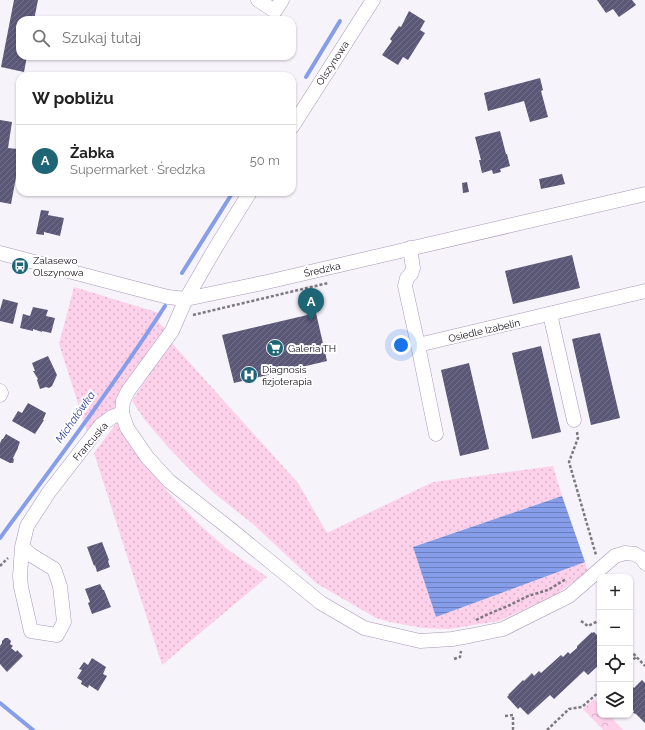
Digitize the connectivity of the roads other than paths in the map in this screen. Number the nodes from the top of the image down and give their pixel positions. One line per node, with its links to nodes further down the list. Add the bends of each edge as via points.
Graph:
1 (258, 0): 2 (street, via 275,11)
2 (282, 0)
3 (373, 0): 4 (street, Olszynowa)
4 (296, 121)
5 (645, 194): 7 (street, Średzka)
6 (247, 196): 10 (street)
7 (410, 248): 10 (street, Średzka); 12 (street, via 413,268 405,286)
8 (0, 253): 10 (street, Średzka, via 168,297)
9 (645, 291): 11 (street, Osiedle Izabelin)
10 (186, 299): 15 (street, via 172,331 128,391 123,401)
11 (550, 314): 12 (street, Osiedle Izabelin); 16 (street)
12 (418, 345): 17 (street)
13 (0, 391): 14 (street)
14 (0, 395)
15 (122, 413): 18 (street, Francuska, via 101,425 49,492 28,526); 19 (street, via 127,428 147,457 169,481 321,603 364,628 420,641 464,637 503,629 569,596 615,556 635,554)
16 (574, 420)
17 (436, 434)
18 (22, 547): 18 (street, Francuska, via 54,569 60,586 64,622 57,634 31,631 21,587)
19 (645, 563)

